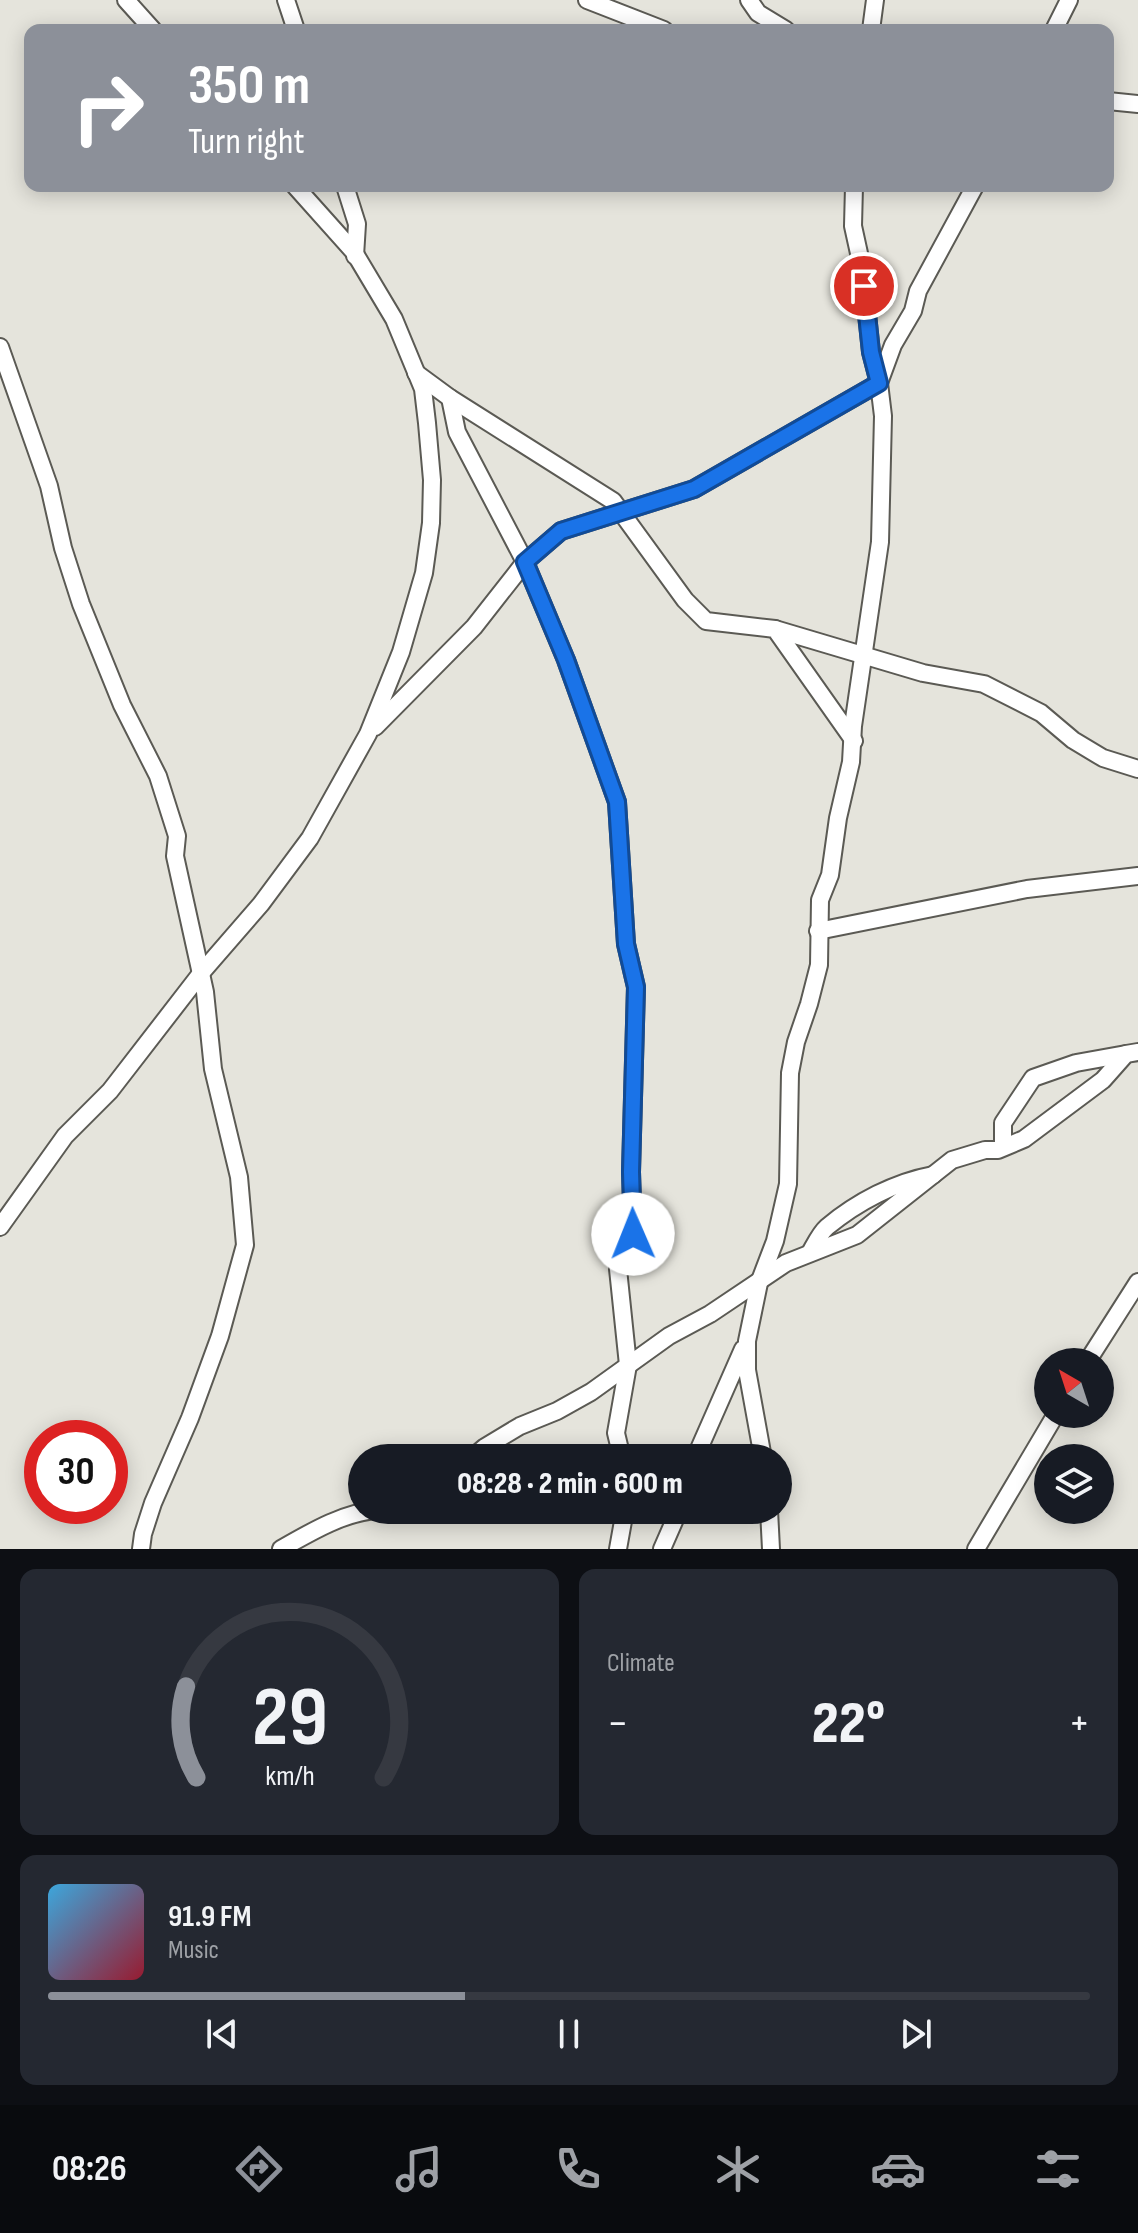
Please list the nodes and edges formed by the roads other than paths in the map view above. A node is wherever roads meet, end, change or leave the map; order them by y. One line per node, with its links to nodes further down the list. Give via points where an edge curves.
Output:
1 (126, 0): 7 (street)
2 (286, 0): 8 (street)
3 (587, 0): 9 (street)
4 (749, 0): 10 (street)
5 (875, 0): 11 (street)
6 (1069, 0): 12 (street)
7 (148, 24)
8 (294, 24)
9 (649, 24)
10 (776, 24)
11 (872, 24)
12 (1057, 24)
13 (1114, 102): 14 (street)
14 (1138, 104)
15 (300, 192): 19 (street)
16 (347, 192): 19 (street, via 357,224)
17 (854, 192): 22 (street, via 853,226)
18 (972, 192): 22 (street, via 918,291)
19 (355, 256): 21 (street, via 394,319)
20 (0, 347): 33 (street, via 49,486 81,604 158,776 174,825 175,856)
21 (415, 372): 23 (street); 28 (street, via 427,423 431,523 424,573 401,652)
22 (879, 383): 24 (street, via 694,489); 27 (street, via 880,542)
23 (450, 398): 24 (street, via 583,481); 25 (street, via 457,432)
24 (621, 512): 25 (street, via 561,531); 26 (street, via 706,621)
25 (525, 562): 28 (street, via 474,627); 43 (street, via 617,802 626,944 636,987 633,1234 618,1269)
26 (775, 629): 27 (street); 29 (street)
27 (864, 655): 29 (street); 30 (street, via 984,684 1041,713 1103,758)
28 (368, 734): 33 (street, via 310,838)
29 (854, 741): 32 (street)
30 (1138, 769)
31 (1138, 876): 32 (street, via 1027,889)
32 (818, 931): 40 (street, via 819,965 790,1073 788,1184)
33 (202, 972): 37 (street, via 110,1091 65,1136); 53 (street, via 213,1069 239,1177 245,1245 220,1336 153,1503)
34 (1132, 1053): 35 (street, via 1077,1102 1024,1139); 35 (street, via 1076,1063 1033,1078 1003,1123)
35 (1003, 1147): 36 (street, via 952,1160)
36 (936, 1174): 38 (street, via 857,1235); 38 (street, via 876,1194 825,1228)
37 (0, 1227)
38 (810, 1253): 40 (street)
39 (1138, 1282): 42 (street)
40 (759, 1283): 41 (street); 43 (street)
41 (747, 1341): 47 (street); 48 (street)
42 (1096, 1348)
43 (628, 1365): 45 (street, via 574,1402); 46 (street)
44 (1048, 1428): 58 (street)
45 (490, 1444)
46 (619, 1444)
47 (701, 1444)
48 (760, 1444)
49 (348, 1517): 54 (street)
50 (624, 1524): 55 (street)
51 (673, 1524): 56 (street)
52 (770, 1524): 57 (street)
53 (141, 1549)
54 (281, 1549)
55 (618, 1549)
56 (662, 1549)
57 (771, 1549)
58 (976, 1549)

